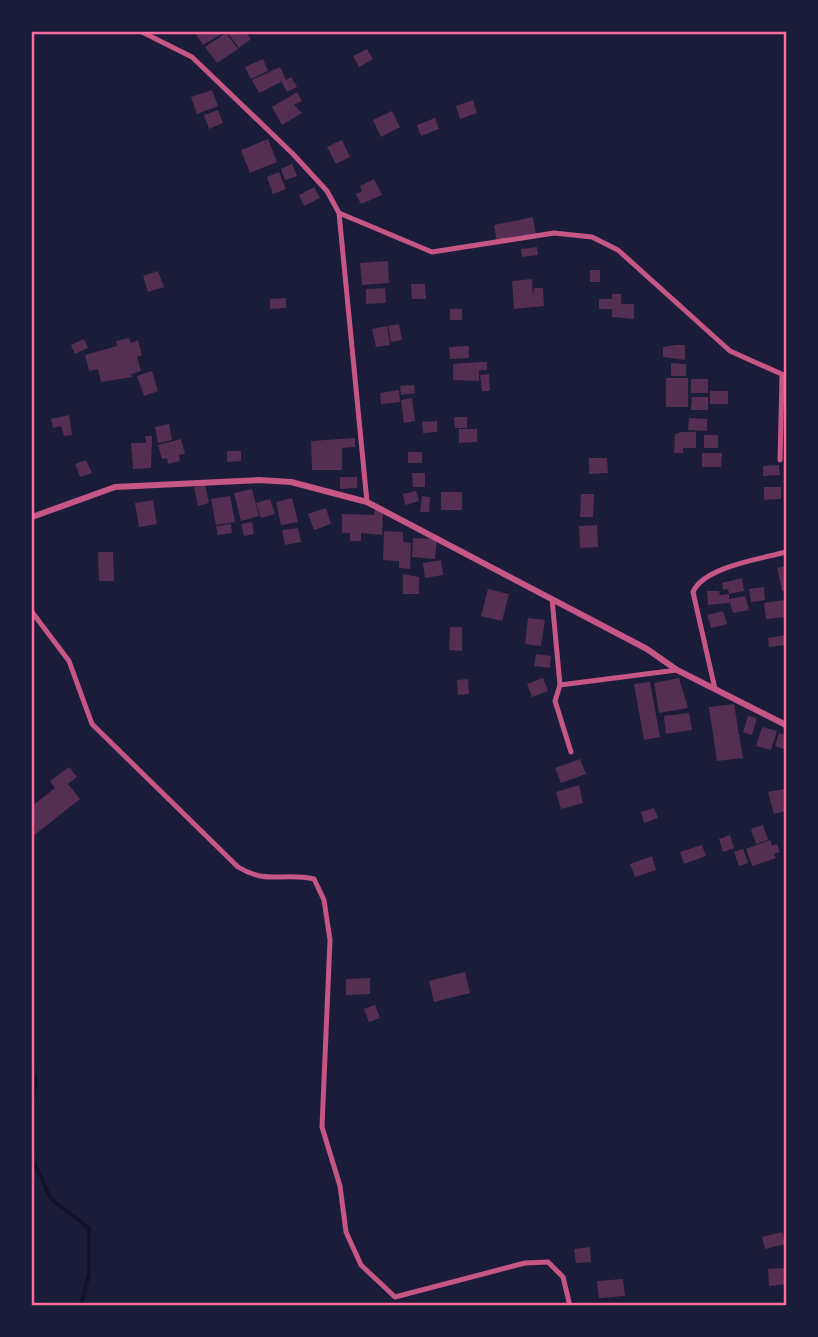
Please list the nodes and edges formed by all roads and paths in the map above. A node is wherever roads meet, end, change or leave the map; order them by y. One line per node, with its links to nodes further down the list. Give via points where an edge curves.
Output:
1 (142, 32): 2 (street, via 192,57 293,154 327,191)
2 (339, 213): 3 (street, via 432,252 554,233 592,237 618,250 730,351); 5 (street)
3 (784, 376): 4 (street)
4 (780, 460)
5 (367, 502): 6 (street, via 291,482 246,481 115,487); 8 (street)
6 (32, 517)
7 (786, 552): 12 (street, via 697,582 692,592)
8 (552, 599): 10 (street); 11 (street)
9 (32, 612): 15 (street, via 69,661 92,724 238,867 254,877 314,879 324,900 330,940 322,1127 340,1186 346,1232 360,1265 395,1297 548,1262 563,1277)
10 (677, 670): 11 (street); 12 (street)
11 (560, 685): 14 (street, via 555,701)
12 (715, 689): 13 (street)
13 (786, 724)
14 (570, 751)
15 (570, 1306)

